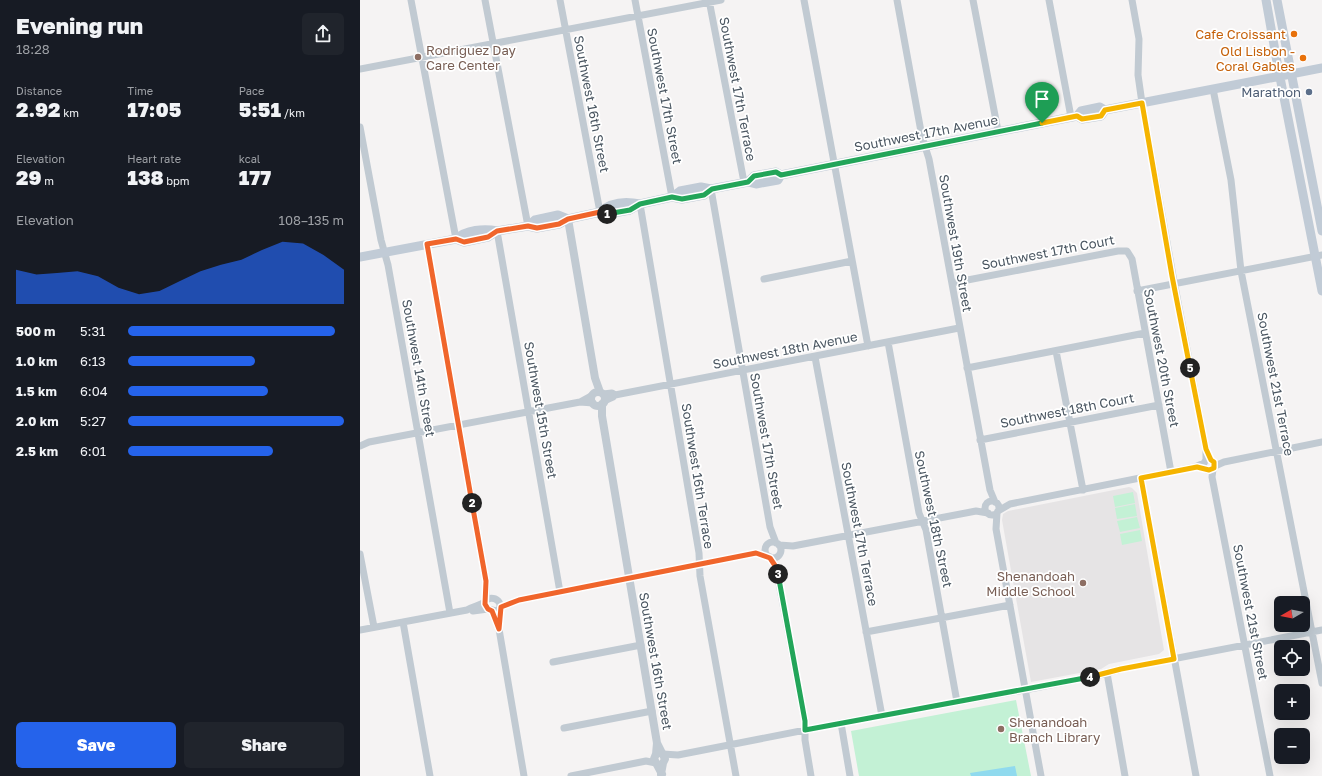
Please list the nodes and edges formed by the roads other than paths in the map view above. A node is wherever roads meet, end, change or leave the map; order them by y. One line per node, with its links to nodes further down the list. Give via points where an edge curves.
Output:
1 (411, 0): 17 (street)
2 (485, 0): 16 (street)
3 (560, 0): 15 (street, Southwest 16th Street)
4 (635, 0): 14 (street, Southwest 17th Street)
5 (721, 0): 13 (street)
6 (804, 0): 28 (street)
7 (897, 0): 27 (street, Southwest 19th Street)
8 (973, 0): 26 (street)
9 (1049, 0): 24 (street)
10 (1132, 0): 23 (street, Southwest 21st Street, via 1139,40 1138,75)
11 (1266, 0): 21 (main road)
12 (1277, 0): 20 (main road)
13 (709, 1): 14 (street); 29 (street, Southwest 17th Terrace)
14 (638, 16): 15 (street); 31 (street, Southwest 17th Street)
15 (566, 30): 16 (street); 33 (street, Southwest 16th Street)
16 (494, 44): 17 (street); 35 (street)
17 (422, 57): 19 (street); 38 (street)
18 (1322, 68): 20 (main road, Southwest 17th Avenue)
19 (360, 69)
20 (1291, 74): 21 (main road, Southwest 17th Avenue); 37 (main road)
21 (1280, 76): 22 (main road, Southwest 17th Avenue); 42 (main road)
22 (1214, 89): 23 (main road, Southwest 17th Avenue); 45 (street, Southwest 21st Terrace, via 1228,159)
23 (1142, 103): 24 (main road, Southwest 17th Avenue, via 1105,110 1101,116 1082,119); 48 (street, Southwest 21st Street)
24 (1074, 116): 26 (main road, Southwest 17th Avenue)
25 (360, 127): 41 (street, Southwest 14th Street)
26 (998, 131): 27 (main road, Southwest 17th Avenue)
27 (925, 146): 28 (main road, Southwest 17th Avenue); 47 (street, Southwest 19th Street)
28 (835, 164): 29 (main road, Southwest 17th Avenue, via 781,175 778,180 770,182); 44 (street)
29 (746, 182): 30 (main road, Southwest 17th Avenue)
30 (712, 189): 31 (main road, Southwest 17th Avenue, via 704,195 682,199); 58 (street, Southwest 17th Street)
31 (672, 197): 32 (main road, Southwest 17th Avenue)
32 (640, 204): 33 (main road, Southwest 17th Avenue, via 630,210 608,214); 59 (street, Southwest 16th Terrace)
33 (600, 212): 34 (main road, Southwest 17th Avenue)
34 (568, 219): 35 (main road, Southwest 17th Avenue, via 559,224 537,228); 60 (street, Southwest 16th Street)
35 (528, 226): 36 (main road, Southwest 17th Avenue)
36 (497, 231): 38 (main road, Southwest 17th Avenue, via 488,237 464,242); 62 (street, Southwest 15th Street)
37 (1322, 231)
38 (456, 239): 39 (main road, Southwest 17th Avenue)
39 (427, 244): 41 (main road, Southwest 17th Avenue); 64 (street)
40 (1125, 250): 47 (street, Southwest 17th Court); 49 (street, Southwest 20th Street, via 1132,259)
41 (384, 253): 43 (main road, Southwest 17th Avenue); 65 (street, Southwest 14th Street)
42 (1318, 255): 45 (street); 50 (main road)
43 (360, 257)
44 (852, 261): 46 (street); 54 (street)
45 (1241, 271): 48 (street); 71 (street, Southwest 21st Terrace)
46 (764, 278)
47 (952, 283): 51 (street, Southwest 19th Street)
48 (1174, 284): 49 (street); 72 (street, Southwest 21st Street)
49 (1137, 291): 52 (street, Southwest 20th Street)
50 (1322, 291)
51 (960, 328): 53 (street, Southwest 18th Avenue); 57 (street, Southwest 19th Street)
52 (1145, 333): 55 (street); 61 (street, Southwest 20th Street)
53 (888, 342): 54 (street, Southwest 18th Avenue); 79 (street, Southwest 18th Street, via 917,505)
54 (868, 346): 56 (street, Southwest 18th Avenue)
55 (1056, 351): 57 (street); 63 (street)
56 (816, 357): 58 (street, Southwest 18th Avenue); 82 (street, Southwest 17th Terrace)
57 (967, 368): 66 (street, Southwest 19th Street)
58 (743, 370): 59 (street, Southwest 18th Avenue); 81 (street, Southwest 17th Street)
59 (671, 384): 60 (street, Southwest 18th Avenue, via 615,395 612,393); 90 (street, Southwest 16th Terrace)
60 (598, 399): 62 (street); 92 (street, Southwest 16th Street)
61 (1159, 404): 63 (street, Southwest 18th Court); 73 (street, Southwest 20th Street)
62 (529, 412): 64 (street); 94 (street, Southwest 15th Street)
63 (1070, 422): 66 (street, Southwest 18th Court); 75 (street)
64 (459, 425): 65 (street); 93 (street)
65 (418, 432): 68 (street); 98 (street, Southwest 14th Street)
66 (980, 440): 77 (street, Southwest 19th Street, via 990,490)
67 (360, 441): 68 (street)
68 (369, 442): 70 (street)
69 (1322, 442): 71 (street)
70 (360, 446)
71 (1277, 451): 72 (street); 106 (street, Southwest 21st Terrace)
72 (1209, 465): 73 (street); 107 (street, Southwest 21st Street)
73 (1171, 472): 74 (street)
74 (1141, 478): 75 (street); 109 (street)
75 (1083, 490): 76 (street)
76 (1010, 504): 77 (street); 78 (street)
77 (990, 507): 78 (street, via 993,515); 79 (street); 80 (street)
78 (998, 512): 80 (street)
79 (923, 522): 82 (street); 99 (street, Southwest 18th Street)
80 (996, 529): 96 (street)
81 (770, 531): 83 (street, Southwest 17th Street); 84 (street, Southwest 17th Street)
82 (849, 536): 85 (street); 105 (street, Southwest 17th Terrace)
83 (777, 544): 84 (street, via 773,542); 85 (street); 88 (street, via 781,549)
84 (767, 545): 86 (street); 89 (street, via 766,552)
85 (793, 546): 88 (street)
86 (756, 553): 89 (street); 90 (street)
87 (360, 554): 101 (street)
88 (779, 555): 89 (street); 91 (street)
89 (769, 557): 91 (street)
90 (700, 565): 92 (street); 120 (street, Southwest 16th Terrace)
91 (776, 567): 119 (street)
92 (630, 578): 94 (street); 108 (street, Southwest 16th Street)
93 (486, 581): 95 (street); 97 (street)
94 (560, 592): 95 (street)
95 (498, 604): 97 (street, via 496,611); 97 (street, via 489,598); 102 (street)
96 (1010, 605): 99 (street); 113 (street)
97 (488, 606): 98 (street, via 471,607); 102 (street)
98 (450, 613): 100 (street)
99 (942, 617): 105 (street); 114 (street, Southwest 18th Street)
100 (403, 622): 101 (street); 124 (street)
101 (374, 627): 103 (street)
102 (499, 629): 125 (street)
103 (360, 630)
104 (1322, 630): 106 (street)
105 (866, 632): 116 (street, Southwest 17th Terrace)
106 (1312, 632): 107 (street); 112 (street, Southwest 21st Terrace)
107 (1245, 645): 109 (street); 133 (street, Southwest 21st Street)
108 (641, 646): 110 (street); 115 (street, Southwest 16th Street)
109 (1174, 659): 111 (street); 132 (street)
110 (553, 662)
111 (1107, 673): 113 (street); 131 (street)
112 (1322, 683)
113 (1025, 689): 114 (street); 130 (street)
114 (957, 702): 116 (street)
115 (652, 711): 118 (street); 121 (street, Southwest 16th Street)
116 (882, 716): 117 (street)
117 (841, 723): 119 (street); 129 (street)
118 (564, 728)
119 (805, 730): 120 (street); 128 (street)
120 (731, 745): 121 (street); 127 (street, Southwest 16th Terrace)
121 (659, 759): 122 (street); 123 (street, Southwest 16th Street)
122 (600, 773): 126 (street)
123 (662, 775)
124 (430, 776)
125 (524, 776)
126 (571, 776)
127 (736, 776)
128 (811, 776)
129 (850, 776)
130 (1041, 776)
131 (1126, 776)
132 (1196, 776)
133 (1270, 776)

